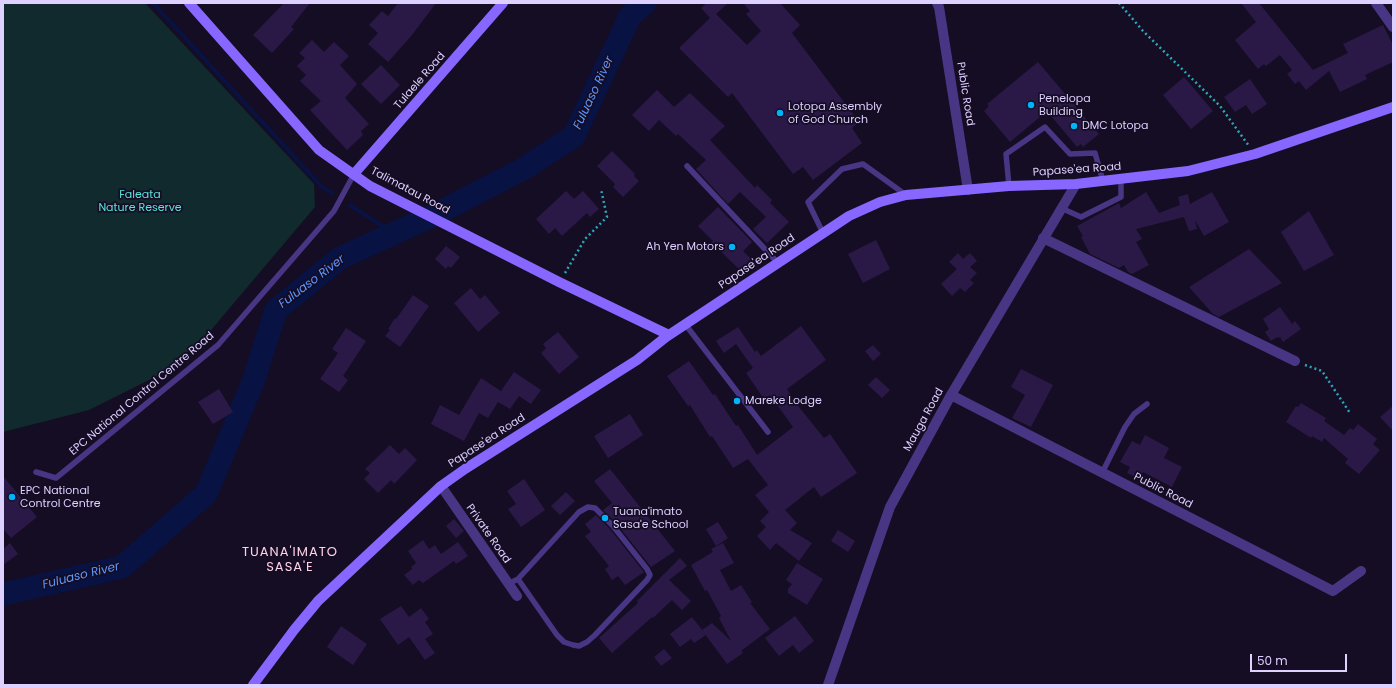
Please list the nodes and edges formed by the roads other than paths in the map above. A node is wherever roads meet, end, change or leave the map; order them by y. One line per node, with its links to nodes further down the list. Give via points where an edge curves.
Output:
1 (189, 3): 8 (main road, Talimatau Road, via 319,150)
2 (503, 3): 8 (main road, Tulaele Road)
3 (937, 3): 13 (street, Public Road)
4 (1376, 3): 5 (street)
5 (1393, 27)
6 (1393, 107): 9 (main road, Papase'ea Road, via 1255,154 1188,171)
7 (687, 166): 18 (lane)
8 (354, 174): 20 (main road, Talimatau Road, via 393,198); 25 (lane, EPC National Control Centre Road, via 334,211 218,345 56,478)
9 (1121, 179): 10 (main road, Papase'ea Road); 15 (lane, via 1121,197 1088,214 1081,217)
10 (1103, 181): 11 (main road, Papase'ea Road); 12 (lane, via 1095,153 1070,154 1046,127 1006,154)
11 (1076, 184): 12 (main road, Papase'ea Road); 15 (street, Mauga Road)
12 (1008, 186): 13 (main road, Papase'ea Road)
13 (968, 190): 14 (main road, Papase'ea Road)
14 (906, 195): 16 (main road, Papase'ea Road, via 880,202 849,216); 16 (lane, via 863,164 842,169 808,202)
15 (1061, 208): 17 (street, Mauga Road)
16 (823, 233): 18 (main road, Papase'ea Road)
17 (1043, 238): 21 (street); 22 (street, Mauga Road)
18 (778, 263): 19 (main road, Papase'ea Road)
19 (685, 324): 20 (main road, Papase'ea Road); 24 (lane)
20 (669, 335): 27 (main road, Papase'ea Road, via 637,360)
21 (1295, 361)
22 (951, 395): 26 (street, Public Road); 33 (street, Mauga Road, via 890,507)
23 (1147, 404): 26 (lane, via 1134,414 1125,427)
24 (768, 432)
25 (36, 472)
26 (1102, 473): 28 (street, Public Road, via 1333,591)
27 (441, 486): 30 (street, Private Road); 32 (main road, Papase'ea Road, via 318,601)
28 (1361, 571)
29 (518, 579): 29 (lane, via 579,512 588,506 594,508 613,526 650,575 595,635 579,646 572,646 557,635); 30 (lane)
30 (508, 584): 31 (street, Private Road)
31 (516, 596)
32 (253, 685)
33 (828, 685)

